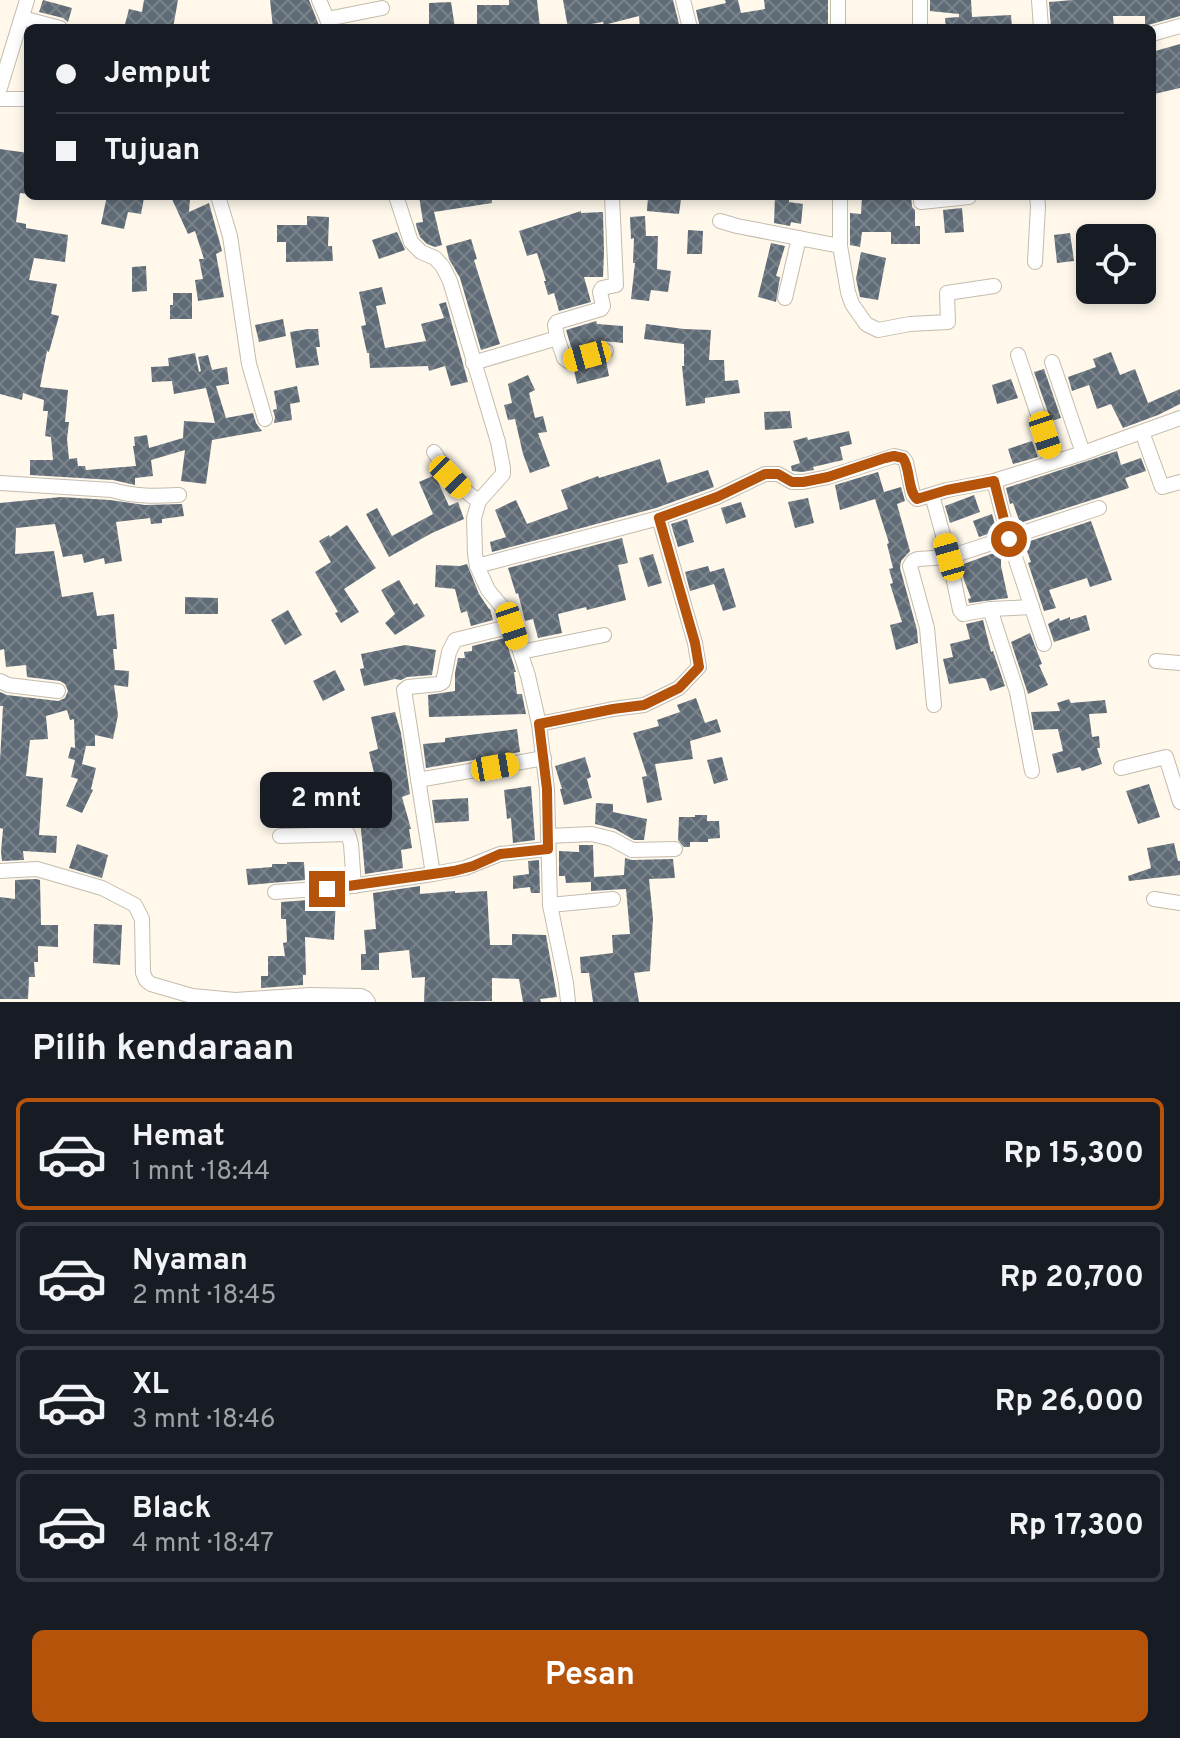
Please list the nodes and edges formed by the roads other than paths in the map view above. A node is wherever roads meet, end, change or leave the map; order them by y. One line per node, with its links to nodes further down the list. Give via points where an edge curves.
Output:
1 (27, 0): 8 (street)
2 (319, 0): 10 (street)
3 (683, 0): 11 (street)
4 (838, 0): 12 (street)
5 (920, 0): 13 (street)
6 (1039, 0): 14 (street)
7 (382, 8): 10 (street)
8 (22, 18): 9 (street); 17 (street)
9 (45, 24)
10 (329, 24)
11 (689, 24)
12 (838, 24)
13 (920, 24)
14 (1041, 24)
15 (1180, 26): 16 (street)
16 (1156, 33)
17 (0, 88)
18 (0, 99): 19 (street)
19 (24, 99)
20 (219, 200): 39 (street, via 230,236 249,364)
21 (397, 200): 37 (street, via 411,242 435,258 450,281)
22 (612, 200): 33 (street, via 616,285 602,288 601,309 557,322)
23 (840, 200): 29 (street)
24 (945, 200): 26 (street)
25 (1037, 200): 30 (street)
26 (921, 203)
27 (720, 221): 28 (street)
28 (799, 238): 29 (street); 32 (street)
29 (840, 246): 31 (street, via 852,304 866,324 878,330 948,322 947,293)
30 (1035, 262)
31 (994, 286)
32 (785, 298)
33 (557, 337): 34 (street, via 568,361); 37 (street)
34 (606, 351)
35 (1018, 355): 43 (street)
36 (1052, 362): 42 (street)
37 (473, 363): 49 (street, via 503,468 500,479)
38 (1180, 418): 40 (street)
39 (265, 419)
40 (1142, 432): 42 (street); 45 (street, via 1163,493)
41 (434, 452): 49 (street, via 450,477)
42 (1083, 453): 43 (street)
43 (1054, 462): 44 (street)
44 (994, 481): 48 (street); 52 (street)
45 (1180, 482)
46 (0, 483): 47 (street)
47 (179, 495)
48 (932, 495): 51 (street, via 915,498 906,462 894,456 803,482 765,474); 53 (street)
49 (479, 501): 54 (street, via 473,538)
50 (1099, 508): 52 (street)
51 (659, 518): 54 (street); 66 (street, via 699,667 679,688 644,705)
52 (1009, 539): 53 (street); 55 (street)
53 (949, 557): 56 (street, via 963,614); 65 (street, via 918,559 910,566 927,628)
54 (477, 566): 57 (street)
55 (1032, 607): 56 (street); 59 (street)
56 (990, 609): 70 (street, via 1017,692)
57 (512, 626): 60 (street); 71 (street, via 455,640 443,682 406,688)
58 (604, 635): 60 (street)
59 (1044, 644)
60 (521, 652): 66 (street)
61 (1156, 661): 62 (street)
62 (1180, 663)
63 (0, 681): 64 (street)
64 (58, 691)
65 (934, 705)
66 (539, 724): 68 (street)
67 (1173, 756): 69 (street); 72 (street)
68 (544, 758): 71 (street); 74 (street)
69 (1121, 768)
70 (1032, 771)
71 (418, 780): 77 (street)
72 (1180, 802)
73 (280, 836): 78 (street, via 348,834)
74 (548, 842): 75 (street, via 592,834 632,850); 77 (street); 83 (street)
75 (675, 849)
76 (0, 871): 84 (street, via 37,869 102,888 135,905 142,919 143,973 151,984 167,990 235,1000 310,995 361,996)
77 (433, 874): 78 (street)
78 (354, 886): 79 (street)
79 (275, 892)
80 (613, 899): 83 (street)
81 (1154, 899): 82 (street)
82 (1180, 903)
83 (550, 905): 85 (street)
84 (368, 1002)
85 (568, 1002)

